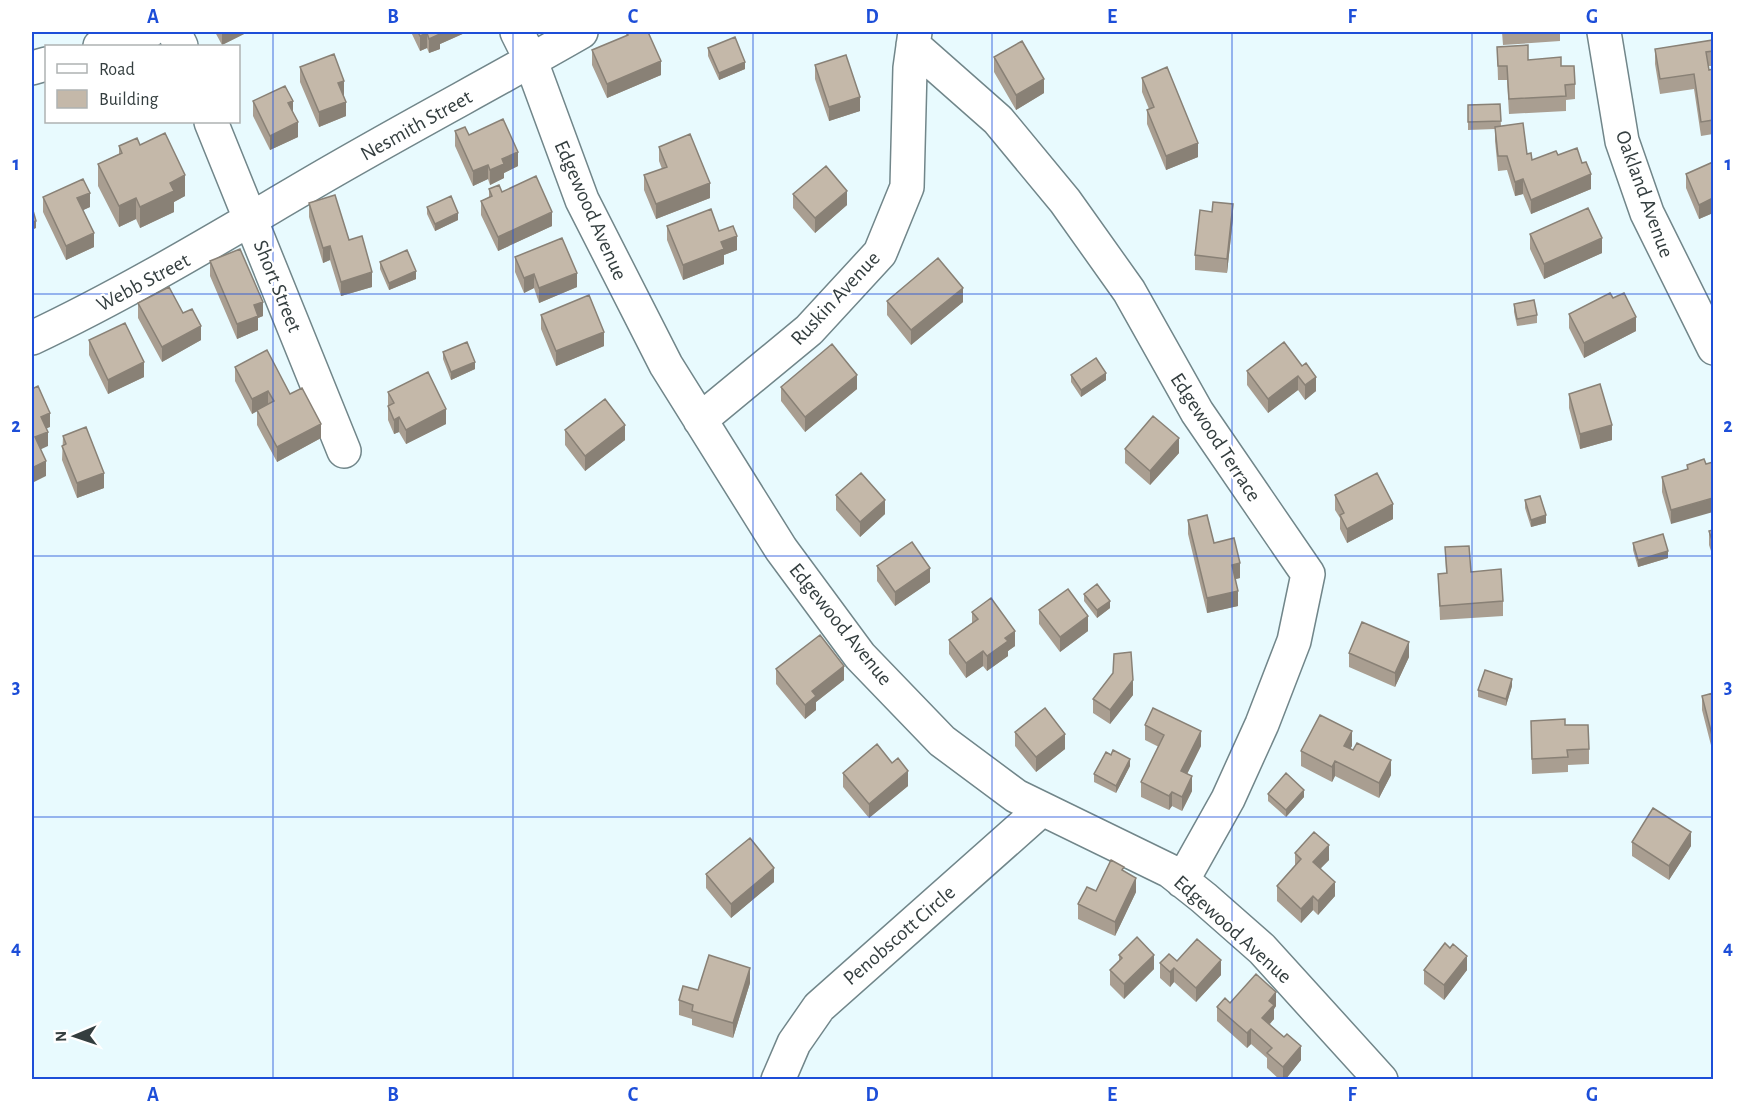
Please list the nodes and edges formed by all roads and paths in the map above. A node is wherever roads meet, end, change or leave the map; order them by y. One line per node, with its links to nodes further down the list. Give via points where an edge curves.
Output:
1 (148, 32): 6 (street)
2 (517, 32): 7 (street, Edgewood Avenue)
3 (581, 32): 7 (street, Nesmith Street)
4 (1604, 32): 11 (street, Oakland Avenue, via 1622,141 1647,213)
5 (914, 38): 12 (street, Ruskin Avenue, via 907,187 880,253 810,330); 15 (street, Edgewood Terrace, via 998,120 1065,201 1129,291 1197,412 1308,574 1294,641 1262,724 1228,799)
6 (103, 45)
7 (531, 61): 9 (street, Nesmith Street); 12 (street, Edgewood Avenue, via 582,200 666,365)
8 (211, 123): 9 (street, Short Street)
9 (251, 220): 10 (street, Webb Street, via 199,252); 13 (street, Short Street)
10 (32, 338)
11 (1713, 348)
12 (700, 420): 14 (street, Edgewood Avenue, via 781,549 860,656 942,741 1016,796)
13 (344, 451)
14 (1042, 809): 15 (street, Edgewood Avenue); 16 (street, Penobscott Circle, via 826,1001 794,1043)
15 (1182, 881): 17 (street, Edgewood Avenue, via 1262,949)
16 (778, 1080)
17 (1381, 1080)

